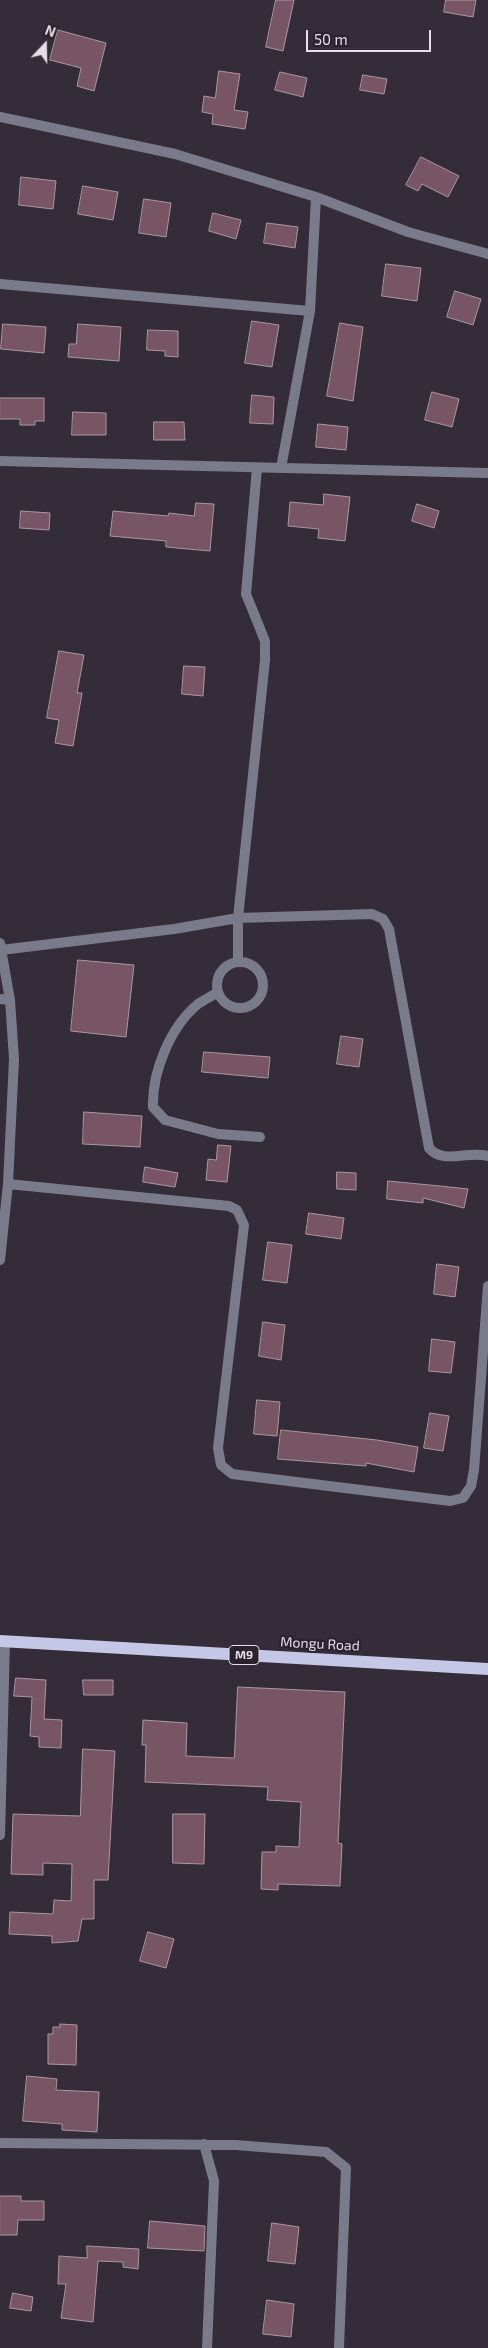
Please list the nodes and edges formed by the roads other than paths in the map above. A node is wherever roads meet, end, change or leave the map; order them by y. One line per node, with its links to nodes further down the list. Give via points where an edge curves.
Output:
1 (0, 117): 2 (street, via 175,154)
2 (316, 197): 3 (street, via 408,232); 5 (street)
3 (488, 254)
4 (0, 284): 5 (street)
5 (310, 311): 8 (street)
6 (0, 461): 7 (street)
7 (257, 468): 8 (street); 10 (street, via 246,594 266,640)
8 (281, 468): 9 (street)
9 (488, 473)
10 (238, 918): 11 (street, via 174,929); 12 (street); 18 (street, via 372,914 383,919 389,929 429,1148 443,1156)
11 (1, 947): 14 (street)
12 (238, 962): 13 (street, via 221,972); 13 (street, via 248,963 262,975 264,984 257,1002 249,1007 231,1006)
13 (218, 992): 17 (street, via 198,1004 180,1023 157,1071 152,1091 153,1107 165,1120 218,1134)
14 (5, 1000): 16 (street, via 14,1059)
15 (0, 1092): 16 (street)
16 (12, 1094): 19 (street)
17 (260, 1137)
18 (488, 1156)
19 (8, 1184): 20 (street); 21 (street, via 229,1206 237,1210 244,1225 218,1448 221,1465 232,1474 450,1500 463,1498 471,1486 474,1470)
20 (0, 1260)
21 (488, 1286)
22 (3, 1641): 23 (main road, Mongu Road / M9); 24 (street)
23 (488, 1669)
24 (0, 1835)
25 (0, 2143): 26 (street)
26 (204, 2144): 27 (street, via 214,2181); 28 (street, via 326,2152 346,2168)
27 (207, 2348)
28 (339, 2348)

